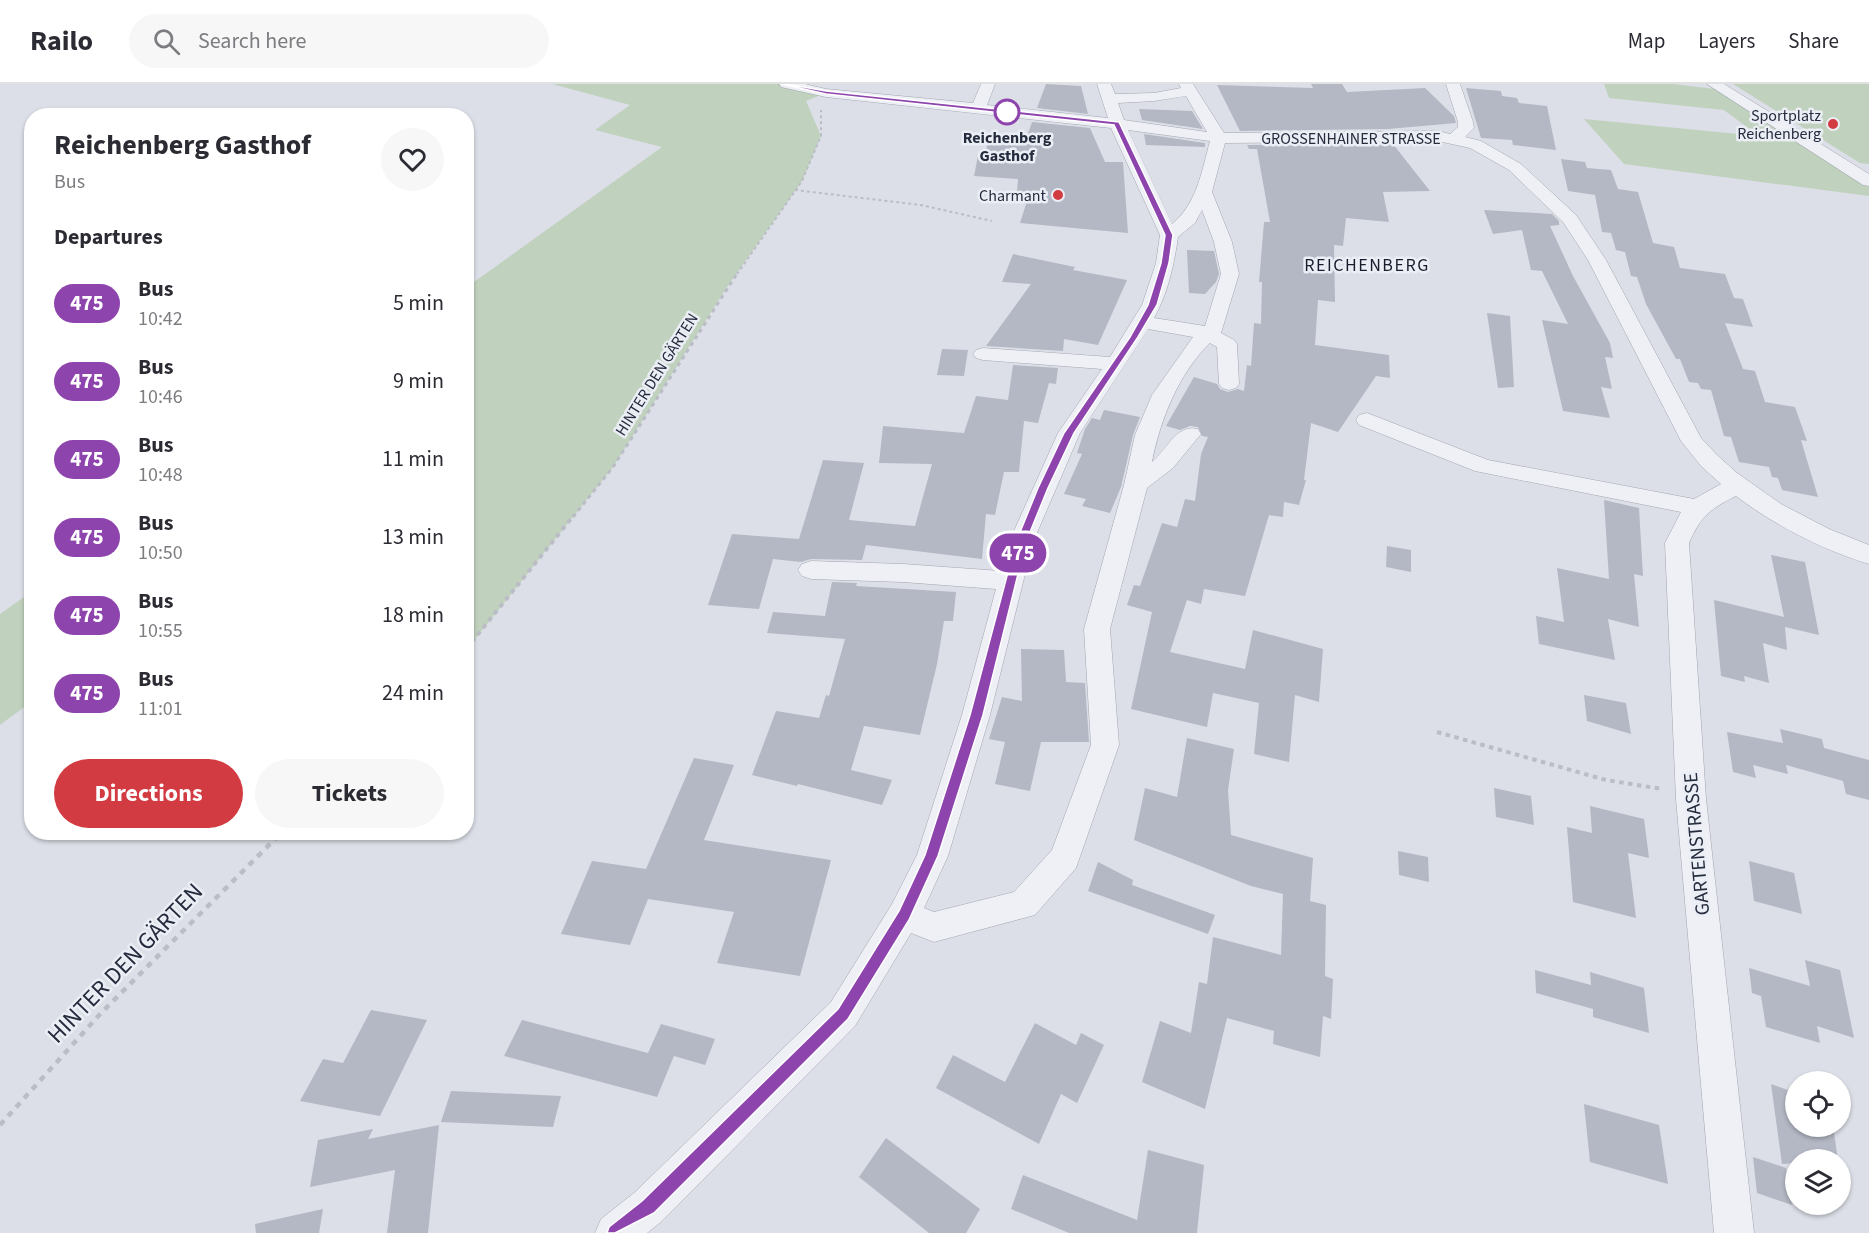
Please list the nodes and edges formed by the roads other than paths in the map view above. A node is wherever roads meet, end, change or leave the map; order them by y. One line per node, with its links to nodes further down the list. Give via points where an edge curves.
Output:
1 (786, 84): 7 (street, GROSSENHAINER STRASSE, via 826,93)
2 (988, 84): 7 (street)
3 (1453, 84): 10 (street, via 1467,119 1466,128)
4 (1714, 84): 11 (street)
5 (1189, 88): 6 (street, via 1154,97); 9 (street)
6 (1106, 92): 8 (street)
7 (978, 109): 8 (street, GROSSENHAINER STRASSE)
8 (1116, 123): 9 (street, GROSSENHAINER STRASSE); 13 (street)
9 (1219, 138): 10 (street, GROSSENHAINER STRASSE); 12 (street)
10 (1455, 138): 22 (street, GROSSENHAINER STRASSE, via 1475,144 1515,167 1570,219 1597,260 1692,441 1707,460)
11 (1869, 181)
12 (1204, 192): 13 (street, via 1189,219); 15 (street, via 1230,274 1215,328)
13 (1169, 235): 14 (street, via 1165,263)
14 (1143, 322): 15 (street); 17 (street)
15 (1208, 334): 18 (street, via 1227,344); 21 (street, via 1194,347 1163,395 1146,435)
16 (983, 354): 17 (street)
17 (1115, 364): 26 (street, via 1069,433 1021,542)
18 (1229, 384)
19 (1367, 420): 23 (street, via 1483,466)
20 (1190, 434): 21 (street, via 1165,463)
21 (1136, 485): 27 (street, via 1097,629 1105,745 1065,858 1024,904 934,927)
22 (1739, 485): 23 (street); 24 (street, GROSSENHAINER STRASSE, via 1780,514)
23 (1696, 507): 29 (street, GARTENSTRASSE, via 1686,519 1677,543 1691,799)
24 (1869, 555)
25 (811, 570): 26 (street)
26 (1011, 581): 27 (street, via 976,715 935,845)
27 (904, 915): 28 (street, via 843,1014 648,1207)
28 (615, 1233)
29 (1734, 1233)

